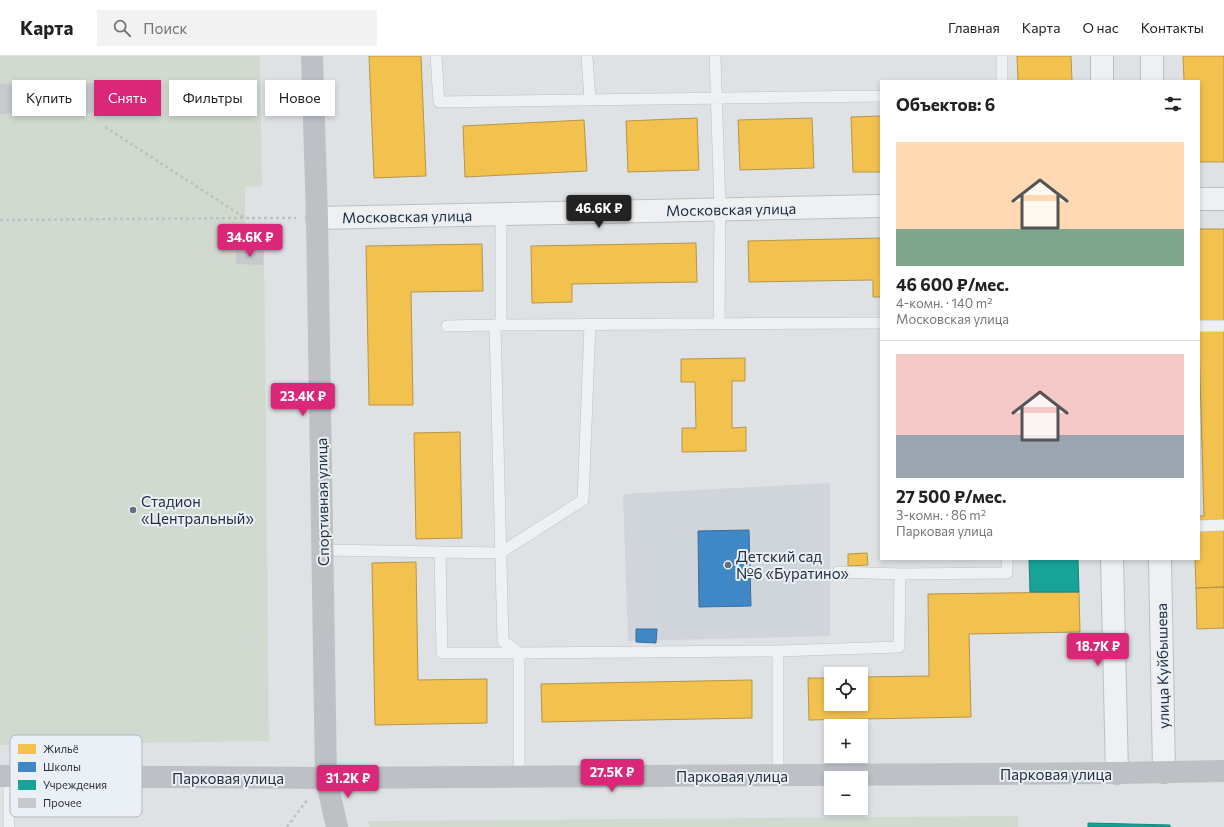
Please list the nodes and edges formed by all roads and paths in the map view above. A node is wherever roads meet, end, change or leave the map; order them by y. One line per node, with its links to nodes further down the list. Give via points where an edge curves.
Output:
1 (312, 56): 21 (street, Спортивная улица)
2 (436, 56): 13 (lane, via 439,102)
3 (587, 56): 13 (lane)
4 (715, 56): 12 (lane)
5 (1002, 56): 8 (lane)
6 (1102, 56): 9 (street)
7 (1152, 56): 10 (street)
8 (1002, 80)
9 (1102, 80)
10 (1152, 80)
11 (880, 96): 12 (lane)
12 (716, 99): 13 (lane); 18 (lane)
13 (590, 100)
14 (105, 127): 20 (path)
15 (1200, 199): 16 (street)
16 (1224, 199)
17 (880, 206): 18 (street, Московская улица)
18 (720, 210): 19 (street, Московская улица); 25 (lane)
19 (501, 214): 21 (street, Московская улица); 26 (lane)
20 (245, 218): 21 (path); 22 (path)
21 (317, 218): 32 (street, Спортивная улица)
22 (0, 220)
23 (880, 323): 25 (lane)
24 (590, 324): 25 (lane); 26 (lane); 34 (lane, via 583,500)
25 (719, 324)
26 (498, 325): 27 (lane); 34 (lane)
27 (447, 326)
28 (1200, 326): 29 (lane)
29 (1224, 326)
30 (1224, 525): 31 (lane)
31 (1200, 526)
32 (323, 550): 33 (lane); 49 (street, Спортивная улица)
33 (440, 552): 34 (lane); 41 (lane, via 442,654)
34 (500, 553): 41 (lane, via 503,641)
35 (1007, 560): 39 (lane, via 1007,573)
36 (1112, 560): 44 (street)
37 (1160, 560): 43 (street, улица Куйбышева)
38 (838, 572): 39 (lane)
39 (900, 574): 40 (lane, via 900,647)
40 (778, 651): 41 (lane); 45 (lane)
41 (519, 653): 48 (lane)
42 (1224, 771): 43 (street, Парковая улица)
43 (1164, 772): 44 (street, Парковая улица)
44 (1117, 773): 45 (street, Парковая улица)
45 (778, 775): 48 (street, Парковая улица)
46 (4, 776): 50 (lane)
47 (142, 777): 49 (street, Парковая улица)
48 (519, 777): 49 (street, Парковая улица)
49 (326, 778): 51 (path); 52 (street, Спортивная улица)
50 (9, 827)
51 (287, 827)
52 (338, 827)

